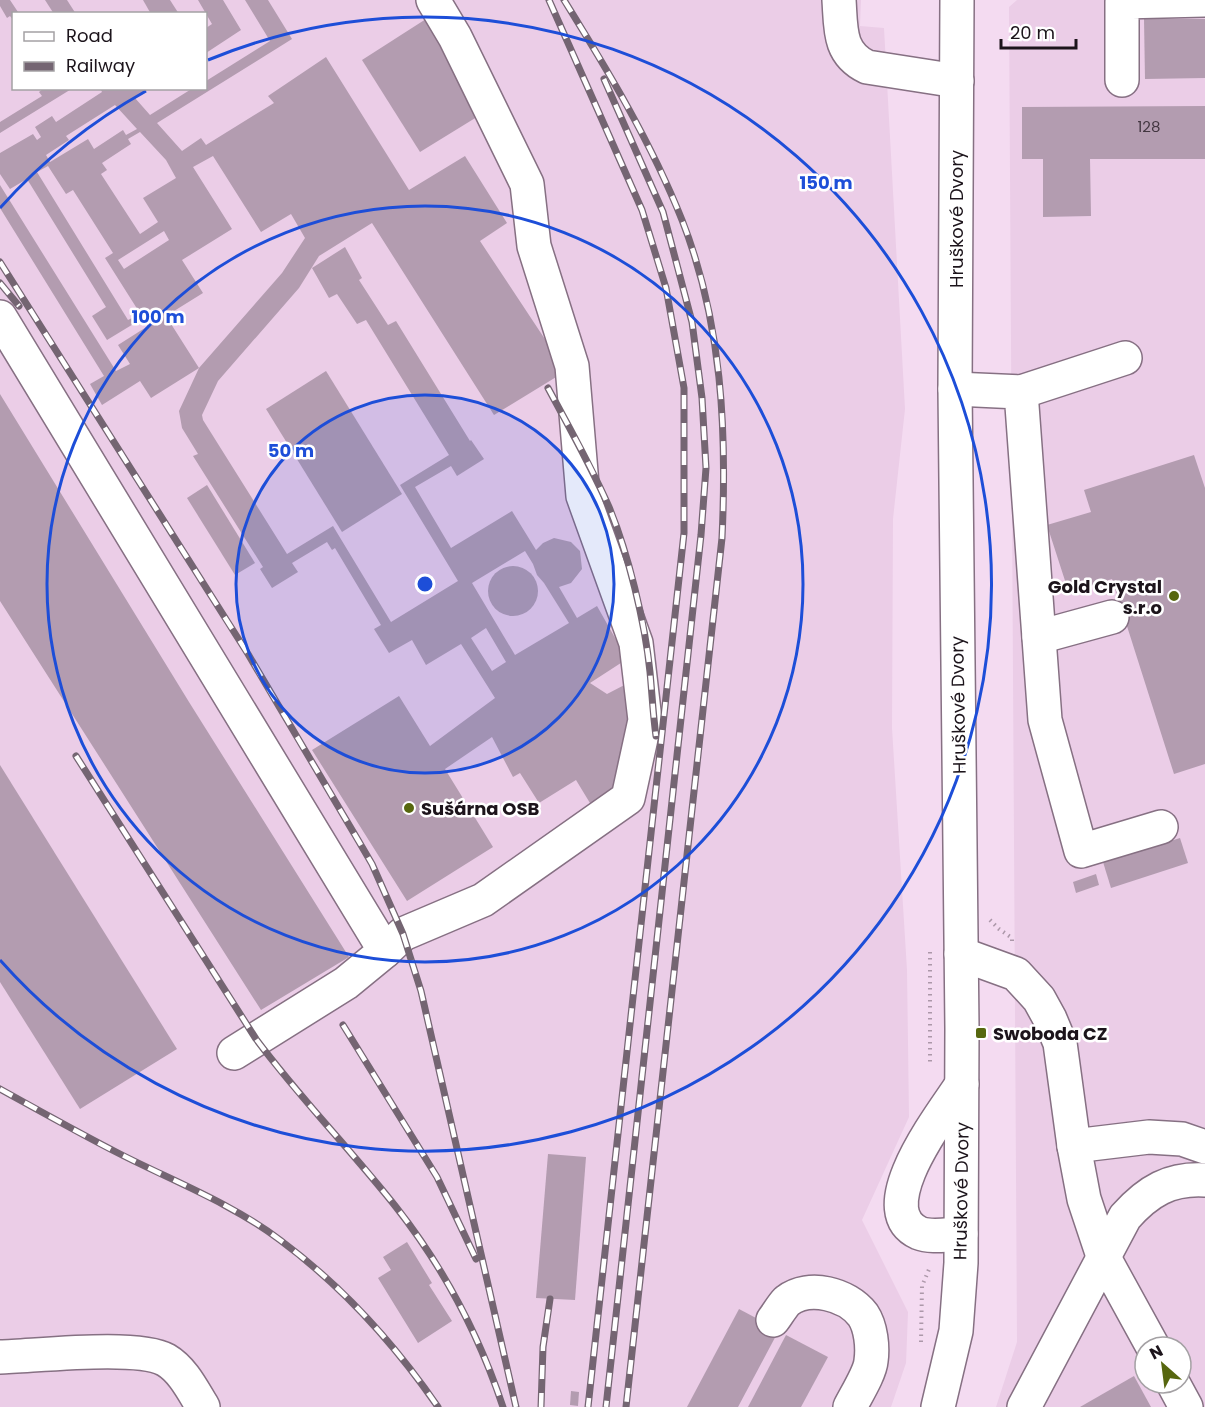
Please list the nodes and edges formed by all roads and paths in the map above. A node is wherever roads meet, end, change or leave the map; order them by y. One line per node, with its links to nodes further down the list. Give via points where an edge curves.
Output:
1 (433, 0): 15 (street, via 527,184 534,246 572,366 584,496 636,643 645,720 628,798 483,900 403,934)
2 (838, 0): 7 (street, via 842,38 856,62)
3 (957, 0): 7 (street, Hruškové Dvory)
4 (1200, 0): 5 (street); 6 (street, via 1122,2)
5 (1205, 0)
6 (1122, 80)
7 (957, 81): 10 (street, Hruškové Dvory)
8 (0, 317): 15 (street)
9 (1125, 358): 11 (street)
10 (955, 389): 11 (street); 16 (street, Hruškové Dvory)
11 (1021, 392): 13 (street)
12 (1112, 617): 13 (street)
13 (1039, 637): 14 (street, via 1045,720 1081,851)
14 (1161, 827)
15 (385, 951): 17 (street, via 346,983)
16 (961, 954): 18 (street, Hruškové Dvory); 19 (street, via 1016,974 1039,999 1060,1043)
17 (234, 1053)
18 (962, 1084): 22 (street, Hruškové Dvory); 22 (street, via 915,1157 904,1181 901,1201 904,1218 912,1229 922,1234)
19 (1074, 1146): 20 (street, via 1149,1137 1182,1139); 23 (street, via 1084,1199)
20 (1205, 1147)
21 (1205, 1180): 23 (street, via 1187,1179 1151,1193 1125,1217)
22 (961, 1234): 29 (street, Hruškové Dvory, via 956,1330)
23 (1103, 1256): 25 (street); 30 (street)
24 (773, 1320): 28 (street, via 787,1301 820,1293 842,1298 863,1316 870,1333 871,1362)
25 (1146, 1335)
26 (0, 1357): 27 (street, via 151,1354 167,1361 183,1376)
27 (203, 1407)
28 (850, 1407)
29 (938, 1407)
30 (1023, 1407)

